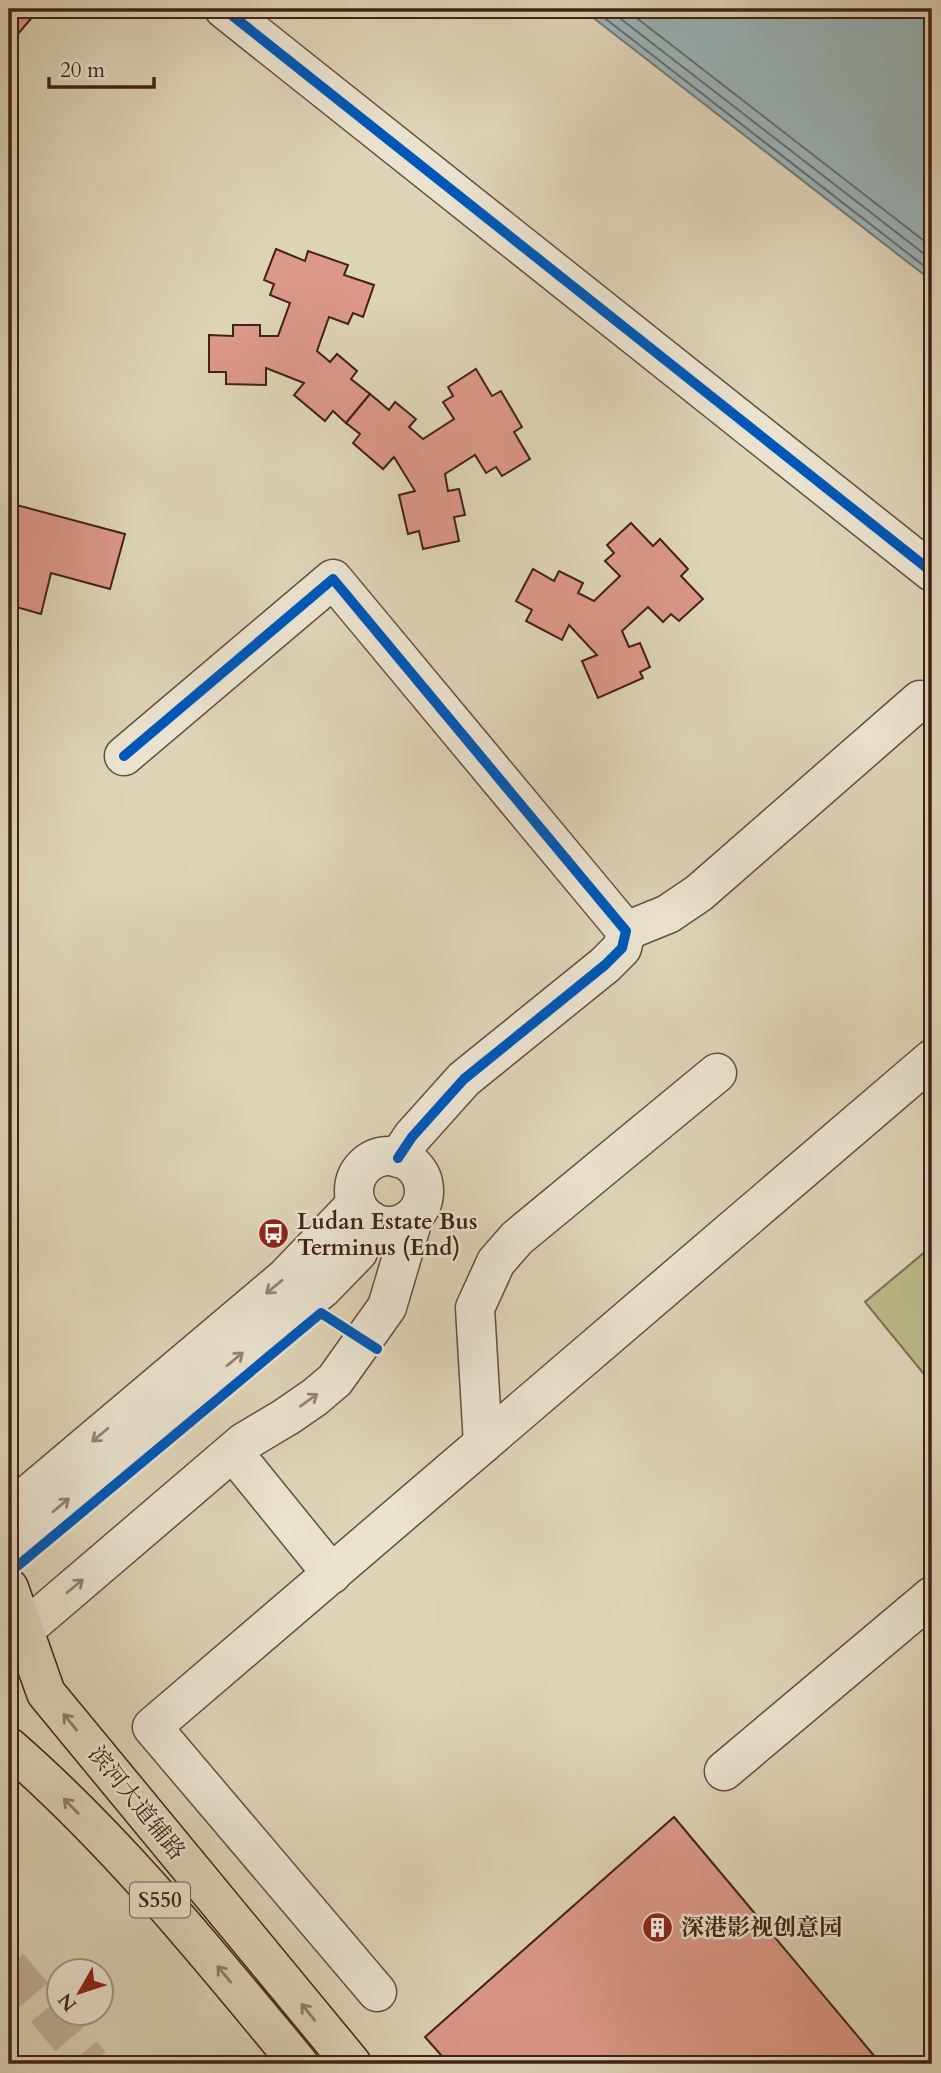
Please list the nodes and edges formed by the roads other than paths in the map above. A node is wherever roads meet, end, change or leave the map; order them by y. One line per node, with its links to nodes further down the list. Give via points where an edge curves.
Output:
1 (224, 9): 2 (street)
2 (932, 572)
3 (920, 700): 5 (street, via 699,893 668,914)
4 (124, 756): 5 (street, via 332,579)
5 (626, 931): 8 (street, via 622,948 605,965 464,1080)
6 (932, 1059): 11 (street)
7 (717, 1073): 11 (street, via 517,1238 496,1262 475,1308)
8 (398, 1158): 9 (street, via 376,1158 360,1172 354,1193); 10 (street, via 409,1163 423,1182 421,1206)
9 (363, 1212): 10 (street, via 381,1225 393,1226); 13 (street, one-way to 13); 14 (street, one-way to 9, via 322,1289 358,1252)
10 (414, 1216): 12 (street, one-way to 10, via 335,1380 387,1307)
11 (483, 1444): 15 (street)
12 (233, 1452): 15 (street); 18 (street, one-way to 12)
13 (9, 1511)
14 (9, 1549)
15 (332, 1574): 21 (street, via 152,1727)
16 (9, 1588): 18 (main road)
17 (932, 1596): 20 (street)
18 (16, 1639): 23 (main road, 滨河大道辅路, one-way to 18, via 46,1693)
19 (9, 1747): 22 (main road, S550, one-way to 19, via 189,1932 101,1836)
20 (724, 1772)
21 (377, 1992)
22 (299, 2064)
23 (352, 2064)

